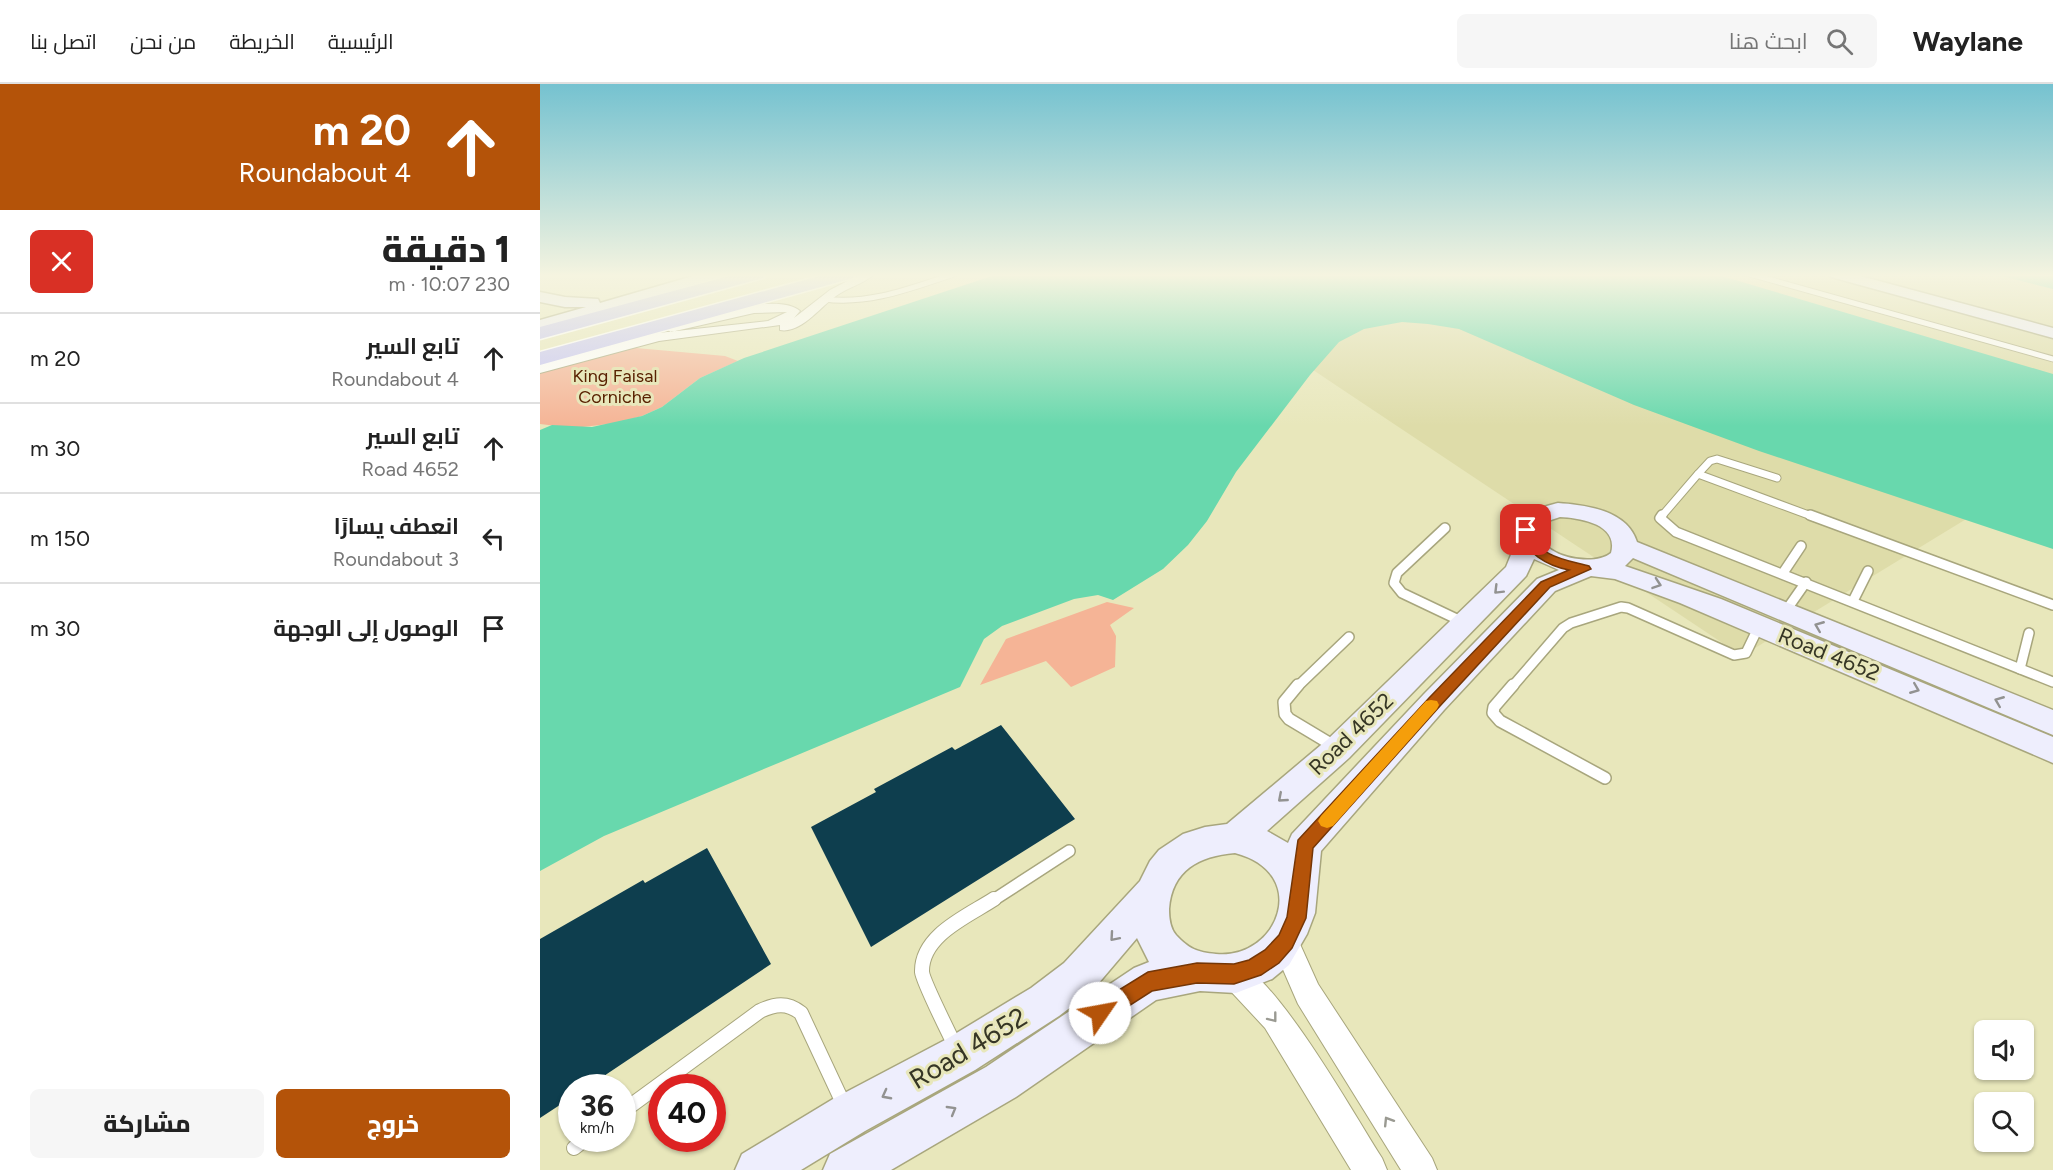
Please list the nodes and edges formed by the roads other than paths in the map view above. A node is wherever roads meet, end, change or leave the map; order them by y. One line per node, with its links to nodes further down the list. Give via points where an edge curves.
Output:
1 (571, 325): 9 (highway)
2 (619, 325): 11 (highway)
3 (664, 325): 12 (highway)
4 (688, 325): 12 (street)
5 (765, 325): 13 (street, via 658,338)
6 (790, 325): 13 (street, via 676,339)
7 (1931, 325): 14 (lane)
8 (2022, 325): 10 (street)
9 (540, 333)
10 (2053, 333)
11 (540, 347)
12 (540, 359)
13 (578, 359): 15 (street)
14 (2053, 359)
15 (540, 369)
16 (1698, 474): 17 (lane, via 1717,459); 24 (lane, via 1660,518 1663,522 1676,532); 27 (lane)
17 (1778, 478)
18 (1445, 528): 29 (lane, via 1396,573 1394,584 1402,593)
19 (1528, 541): 20 (street, Road 4652, via 1526,530 1531,520 1558,510 1601,518 1622,534); 22 (street, via 1551,561); 29 (street, Road 4652, one-way to 29, via 1517,570)
20 (1626, 546): 22 (street, via 1623,556 1614,564); 28 (street, Road 4652)
21 (1801, 546): 24 (lane)
22 (1593, 568): 30 (street, Road 4652, one-way to 30, via 1626,573); 42 (street, Road 4652, via 1546,585 1304,845)
23 (1868, 571): 26 (lane)
24 (1783, 573): 25 (lane)
25 (1806, 582): 26 (lane); 28 (lane)
26 (1853, 601): 33 (lane)
27 (2053, 604)
28 (1785, 612): 35 (street, Road 4652, one-way to 28)
29 (1465, 623): 36 (street, Road 4652)
30 (1759, 625): 37 (street, Road 4652, one-way to 37); 38 (lane, via 1742,656 1621,607 1563,628 1494,707 1493,713 1500,721)
31 (2029, 633): 33 (lane)
32 (1349, 637): 36 (lane, via 1284,702 1289,719)
33 (2020, 669): 34 (lane)
34 (2053, 682)
35 (2053, 723)
36 (1338, 749): 39 (street, Road 4652, one-way to 39)
37 (2053, 751)
38 (1605, 778)
39 (1235, 838): 41 (street, via 1194,846 1161,874); 42 (street, via 1258,843 1277,855 1291,873)
40 (1070, 851): 45 (lane, via 942,933 926,952 922,973)
41 (1152, 893): 44 (street, via 1150,917 1157,941 1173,961); 45 (street, Road 4652, one-way to 45, via 1078,977)
42 (1298, 894): 43 (street, via 1297,918)
43 (1285, 942): 44 (street, via 1272,957 1254,968); 51 (street, one-way to 43, via 1308,994)
44 (1215, 974): 49 (street, Road 4652, one-way to 44, via 1001,1082 1148,982); 50 (street, one-way to 50, via 1275,1018)
45 (960, 1055): 47 (street, Road 4652, one-way to 47)
46 (636, 1102): 47 (lane, via 760,1011 785,1003 801,1013)
47 (849, 1116): 48 (street, Road 4652)
48 (758, 1170)
49 (846, 1170)
50 (1370, 1170)
51 (1420, 1170)

